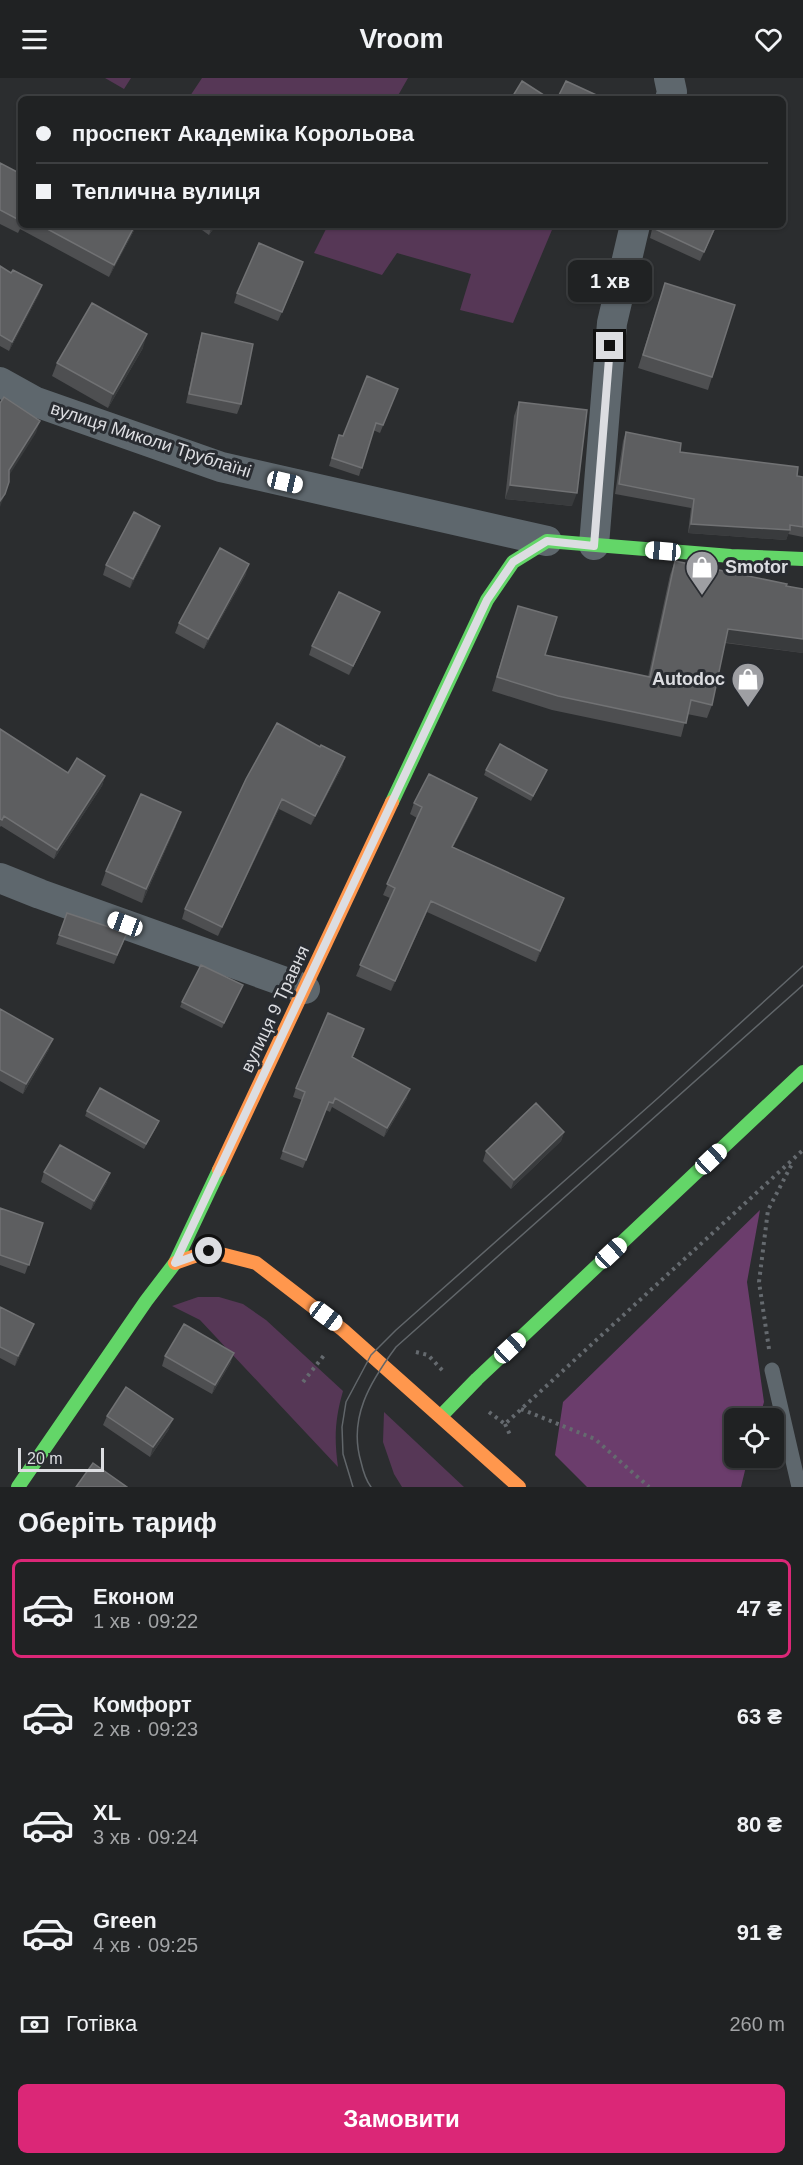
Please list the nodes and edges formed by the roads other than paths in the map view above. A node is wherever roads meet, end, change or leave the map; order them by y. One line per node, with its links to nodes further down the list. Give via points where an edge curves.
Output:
1 (669, 78): 2 (street)
2 (671, 96)
3 (634, 228): 6 (street, via 612,323)
4 (0, 381): 5 (street, вулиця Миколи Трублаїні, via 36,402 221,467)
5 (547, 541): 6 (main road, вулиця Миколи Трублаїні); 9 (main road, вулиця 9 Травня, via 513,562 487,600)
6 (594, 546): 7 (main road, вулиця Миколи Трублаїні)
7 (803, 558)
8 (0, 878): 9 (street)
9 (305, 989): 11 (main road, вулиця 9 Травня)
10 (803, 1072): 13 (main road)
11 (175, 1263): 13 (main road, via 209,1251 256,1263 344,1330); 14 (main road, вулиця 9 Травня)
12 (772, 1370): 16 (lane)
13 (441, 1416): 15 (main road)
14 (18, 1487)
15 (519, 1487)
16 (799, 1487)

